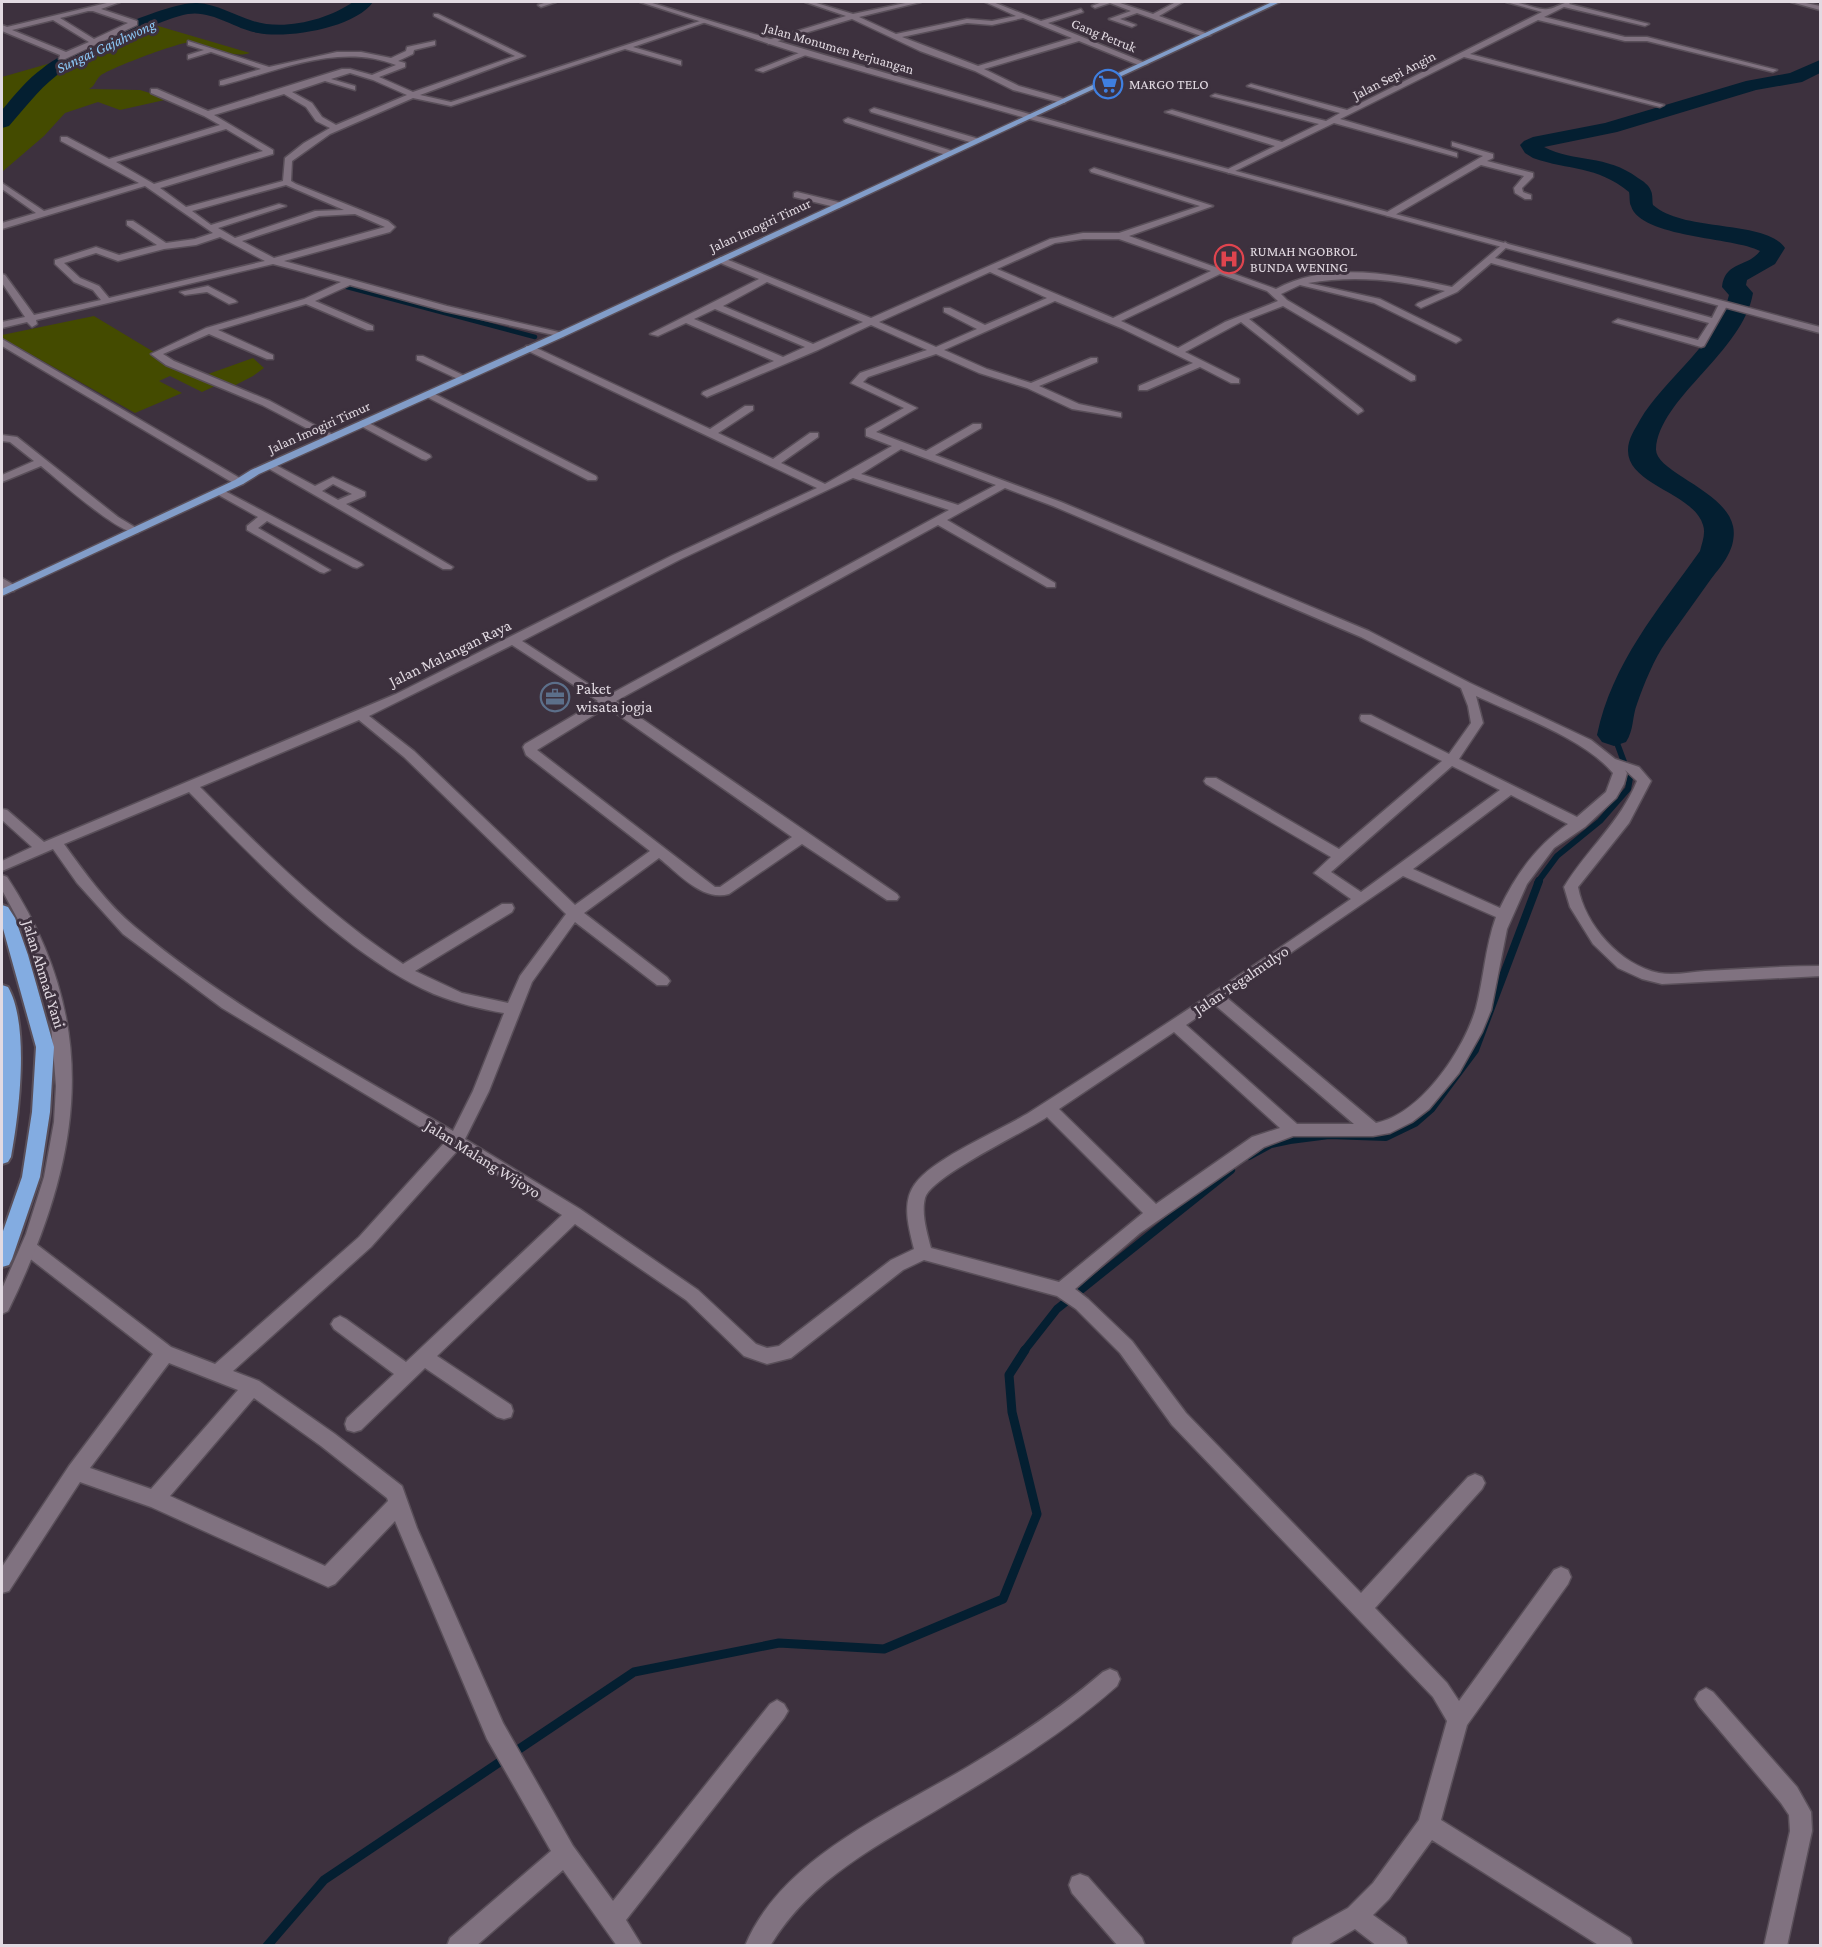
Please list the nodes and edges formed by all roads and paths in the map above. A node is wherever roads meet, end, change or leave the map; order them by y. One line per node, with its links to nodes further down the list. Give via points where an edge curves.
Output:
1 (117, 2): 18 (street)
2 (553, 2): 15 (street)
3 (643, 2): 29 (street, Jalan Monumen Perjuangan)
4 (808, 2): 25 (street)
5 (918, 2): 25 (street)
6 (1004, 2): 13 (street)
7 (1107, 2): 16 (street)
8 (1112, 2): 20 (street)
9 (1180, 2): 24 (street)
10 (1277, 2): 34 (main road, Jalan Imogiri Timur)
11 (1509, 2): 21 (street)
12 (1794, 2): 17 (street)
13 (992, 3): 26 (street, Gang Petruk)
14 (1566, 3): 21 (street, Jalan Sepi Angin); 31 (street)
15 (541, 5)
16 (1095, 6)
17 (1821, 8)
18 (94, 9): 27 (street); 37 (street, via 134,24)
19 (1081, 10): 30 (street)
20 (1140, 10): 24 (street); 32 (street, via 1113,19)
21 (1551, 12): 28 (street, Jalan Sepi Angin)
22 (1033, 14): 26 (street)
23 (436, 15): 61 (street, via 522,56)
24 (1156, 15): 34 (street)
25 (852, 16): 35 (street); 38 (street)
26 (1022, 16): 30 (street, Gang Petruk); 35 (street, via 992,23 972,20)
27 (54, 17): 33 (street); 37 (street)
28 (1539, 18): 44 (street, Jalan Sepi Angin); 52 (street)
29 (705, 21): 38 (street, Jalan Monumen Perjuangan); 41 (street)
30 (1041, 23): 36 (street, Gang Petruk)
31 (1645, 24)
32 (1132, 25)
33 (3, 28): 37 (street, via 64,56)
34 (1207, 35): 48 (main road, Jalan Imogiri Timur)
35 (895, 36): 49 (street)
36 (1079, 38): 48 (street, Gang Petruk); 49 (street)
37 (94, 42)
38 (771, 42): 43 (street, Jalan Monumen Perjuangan)
39 (190, 43): 42 (street)
40 (432, 43): 46 (street, via 410,49)
41 (624, 47): 47 (street); 61 (street, via 453,103)
42 (211, 50): 45 (street); 50 (street)
43 (807, 53): 51 (street); 70 (street, Jalan Monumen Perjuangan)
44 (1464, 55): 65 (street); 68 (street, Jalan Sepi Angin)
45 (191, 57)
46 (393, 60): 50 (street, via 345,55); 53 (street, via 402,66)
47 (678, 63)
48 (1144, 64): 63 (main road, Jalan Imogiri Timur)
49 (978, 69): 63 (street, via 1016,88)
50 (270, 70): 55 (street)
51 (760, 70)
52 (1773, 70)
53 (373, 77): 54 (street, via 346,71); 61 (street)
54 (326, 79): 57 (street); 59 (street)
55 (223, 83)
56 (1251, 86): 60 (street)
57 (352, 88)
58 (154, 91): 69 (street)
59 (285, 91): 69 (street); 74 (street)
60 (1277, 93): 64 (street); 68 (street)
61 (412, 94): 74 (street)
62 (1215, 96): 64 (street)
63 (1062, 101): 70 (main road, Jalan Imogiri Timur)
64 (1253, 105): 72 (street)
65 (1660, 105)
66 (874, 110): 76 (street)
67 (1169, 112): 78 (street)
68 (1348, 113): 72 (street, Jalan Sepi Angin)
69 (207, 114): 73 (street)
70 (1029, 117): 76 (main road, Jalan Imogiri Timur); 86 (street, Jalan Monumen Perjuangan)
71 (848, 120): 80 (street)
72 (1330, 122): 78 (street, Jalan Sepi Angin); 81 (street)
73 (225, 126): 79 (street); 83 (street)
74 (336, 128): 82 (street, via 304,144)
75 (64, 139): 83 (street)
76 (976, 141): 80 (main road, Jalan Imogiri Timur)
77 (1455, 144): 84 (street, via 1488,154)
78 (1282, 145): 86 (street, Jalan Sepi Angin)
79 (270, 152): 82 (street); 89 (street)
80 (949, 153): 94 (main road, Jalan Imogiri Timur)
81 (1454, 155)
82 (288, 160): 87 (street)
83 (110, 161): 89 (street)
84 (1481, 162): 93 (street, via 1530,175 1518,189); 98 (street)
85 (1094, 170): 104 (street, via 1209,205)
86 (1231, 171): 98 (street, Jalan Monumen Perjuangan)
87 (287, 182): 90 (street); 96 (street)
88 (2, 185): 97 (street)
89 (150, 185): 95 (street); 97 (street)
90 (256, 190): 91 (street); 95 (street)
91 (265, 195)
92 (796, 195): 94 (street)
93 (1528, 197)
94 (839, 205): 109 (main road, Jalan Imogiri Timur)
95 (185, 210): 102 (street)
96 (359, 212): 99 (street); 110 (street, via 391,227)
97 (42, 213): 101 (street)
98 (1390, 214): 106 (street, Jalan Monumen Perjuangan)
99 (302, 217): 102 (street, via 278,203); 105 (street)
100 (129, 224): 107 (street)
101 (2, 226)
102 (210, 228): 103 (street)
103 (220, 234): 105 (street); 107 (street)
104 (1120, 236): 111 (street, via 1053,241); 112 (street)
105 (234, 241): 110 (street)
106 (1505, 245): 108 (street); 127 (street, Jalan Monumen Perjuangan)
107 (164, 246): 124 (street, via 118,258 96,250 58,262 77,280 96,288)
108 (1488, 259): 118 (street); 131 (street)
109 (721, 260): 114 (street); 142 (main road, Jalan Imogiri Timur)
110 (272, 261): 115 (street); 117 (street)
111 (990, 269): 120 (street); 134 (street)
112 (1219, 271): 119 (street); 133 (street)
113 (2, 278): 132 (street)
114 (766, 279): 125 (street, via 733,299); 134 (street)
115 (347, 283): 121 (street); 142 (street)
116 (1298, 284): 118 (street, via 1346,276 1406,279); 119 (street); 144 (street, via 1377,301)
117 (176, 290): 122 (street, via 208,289); 124 (street)
118 (1454, 290): 126 (street)
119 (1276, 293): 123 (street)
120 (1055, 298): 133 (street); 140 (street)
121 (307, 301): 137 (street); 139 (street)
122 (232, 302)
123 (1284, 302): 129 (street); 156 (street)
124 (104, 304): 132 (street)
125 (713, 305): 130 (street); 147 (street)
126 (1421, 305)
127 (1723, 305): 131 (street); 141 (street, Jalan Monumen Perjuangan)
128 (947, 310): 140 (street)
129 (1242, 319): 149 (street); 163 (street, via 1276,341)
130 (685, 320): 143 (street); 153 (street)
131 (1716, 320): 135 (street, via 1701,344)
132 (32, 321): 136 (street); 138 (street)
133 (1114, 321): 149 (street)
134 (873, 322): 147 (street); 148 (street)
135 (1618, 322)
136 (2, 325)
137 (370, 328)
138 (2, 330)
139 (209, 330): 150 (street); 170 (street, via 156,354 266,403)
140 (986, 330): 148 (street)
141 (1821, 330)
142 (560, 334): 146 (main road, Jalan Imogiri Timur)
143 (656, 334)
144 (1456, 340)
145 (2, 342): 180 (street)
146 (536, 345): 155 (main road, Jalan Imogiri Timur); 167 (street)
147 (815, 348): 153 (street)
148 (937, 350): 158 (street, via 990,374); 171 (street, via 864,375 856,383 912,408 870,431)
149 (1179, 351): 154 (street)
150 (270, 357)
151 (420, 358): 155 (street)
152 (1094, 360): 158 (street)
153 (784, 361): 161 (street)
154 (1201, 363): 157 (street); 159 (street)
155 (464, 378): 160 (main road, Jalan Imogiri Timur)
156 (1411, 378)
157 (1235, 381)
158 (1031, 386): 164 (street, via 1076,407)
159 (1143, 388)
160 (429, 394): 165 (main road, Jalan Imogiri Timur); 178 (street)
161 (707, 394)
162 (749, 408): 167 (street)
163 (1358, 411)
164 (1116, 415)
165 (363, 423): 170 (main road, Jalan Imogiri Timur); 173 (street)
166 (977, 426): 172 (street)
167 (710, 434): 175 (street)
168 (814, 435): 175 (street)
169 (2, 438): 174 (street, via 13,439)
170 (331, 438): 176 (main road, Jalan Imogiri Timur)
171 (900, 445): 172 (street); 177 (street, Jalan Malangan Raya)
172 (927, 455): 181 (street)
173 (426, 457)
174 (41, 462): 179 (street); 189 (street)
175 (772, 464): 182 (street)
176 (270, 465): 180 (main road, Jalan Imogiri Timur); 184 (street)
177 (851, 474): 182 (street, Jalan Malangan Raya); 186 (street)
178 (592, 478)
179 (2, 479)
180 (236, 480): 183 (main road, Jalan Imogiri Timur); 189 (main road, Jalan Imogiri Timur, via 188,495)
181 (1005, 484): 186 (street); 196 (street, via 1365,634)
182 (824, 487): 195 (street, Jalan Malangan Raya)
183 (219, 491): 187 (street); 189 (main road, Jalan Imogiri Timur)
184 (314, 491): 185 (street); 185 (street, via 333,480 361,494)
185 (338, 504): 191 (street)
186 (958, 509): 188 (street)
187 (266, 516): 190 (street); 192 (street, via 251,528)
188 (938, 520): 193 (street); 197 (street)
189 (129, 528): 194 (main road, Jalan Imogiri Timur)
190 (357, 565)
191 (447, 567)
192 (324, 570)
193 (1051, 585)
194 (4, 586)
195 (514, 641): 197 (street); 198 (street, Jalan Malangan Raya)
196 (1466, 687): 200 (street, via 1477,723); 201 (street, via 1586,743)
197 (607, 701): 207 (street); 209 (street, via 534,742 531,752)
198 (360, 715): 203 (street, Jalan Malangan Raya); 218 (street, via 409,754)
199 (1366, 717): 200 (street)
200 (1452, 759): 204 (street); 210 (street)
201 (1612, 762): 206 (street, via 1620,773 1616,790); 221 (street, via 1640,773 1644,781 1638,797 1608,841 1571,888 1578,910 1615,958 1662,979)
202 (1211, 781): 210 (street)
203 (189, 784): 208 (street, Jalan Malangan Raya); 220 (street, via 266,862 353,938)
204 (1510, 789): 206 (street); 212 (street, Jalan Tegalmulyo)
205 (2, 813): 208 (street, Jalan Malang Wijoyo)
206 (1580, 824): 219 (street, via 1549,844 1511,900)
207 (802, 837): 209 (street, via 717,892); 214 (street)
208 (49, 845): 211 (street, Jalan Malangan Raya); 230 (street, Jalan Malang Wijoyo, via 128,930 227,1004)
209 (659, 851): 218 (street)
210 (1340, 856): 215 (street, via 1321,873)
211 (2, 866)
212 (1402, 870): 215 (street, Jalan Tegalmulyo); 219 (street)
213 (2, 880): 234 (street, via 28,921 44,961 56,1003 63,1053 63,1110 57,1158)
214 (892, 897)
215 (1362, 898): 224 (street, Jalan Tegalmulyo)
216 (507, 908): 220 (street)
217 (2, 910): 236 (highway, Jalan Ahmad Yani, via 20,955 45,1047 31,1177)
218 (574, 913): 222 (street); 225 (street, via 525,980)
219 (1506, 916): 229 (street, via 1491,962 1482,1015 1471,1040 1428,1100 1390,1128)
220 (404, 971): 225 (street, via 457,996)
221 (1821, 971)
222 (662, 981)
223 (2, 991): 231 (highway, via 10,1035 8,1130)
224 (1216, 997): 226 (street, Jalan Tegalmulyo); 229 (street)
225 (511, 1009): 230 (street, via 481,1091)
226 (1176, 1024): 227 (street, Jalan Tegalmulyo); 228 (street)
227 (1048, 1108): 232 (street); 235 (street, Jalan Tegalmulyo, via 936,1173 921,1188 916,1198 916,1221)
228 (1293, 1130): 229 (street); 232 (street, via 1258,1142)
229 (1373, 1130)
230 (456, 1141): 233 (street, Jalan Malang Wijoyo); 242 (street, via 364,1242)
231 (2, 1157)
232 (1154, 1213): 237 (street, via 1134,1228)
233 (574, 1214): 235 (street, Jalan Malang Wijoyo, via 692,1295 750,1350 770,1358 798,1343 897,1265); 241 (street)
234 (30, 1249): 238 (street); 240 (street)
235 (923, 1253): 237 (street)
236 (2, 1259)
237 (1071, 1296): 253 (street, via 1126,1347 1179,1419)
238 (2, 1306)
239 (340, 1324): 243 (street)
240 (165, 1353): 242 (street); 247 (street)
241 (424, 1357): 243 (street); 245 (street)
242 (218, 1373): 244 (street)
243 (408, 1373): 246 (street)
244 (252, 1387): 249 (street); 250 (street, via 395,1492)
245 (504, 1411)
246 (354, 1424)
247 (76, 1472): 249 (street); 252 (street)
248 (1475, 1483): 253 (street)
249 (155, 1499): 250 (street, via 328,1577)
250 (402, 1514): 259 (street, via 505,1748)
251 (1561, 1577): 257 (street)
252 (2, 1584)
253 (1360, 1609): 257 (street, via 1448,1699)
254 (1110, 1679): 265 (street, via 1042,1733 843,1851 788,1898)
255 (1706, 1699): 270 (street, via 1742,1737 1800,1812 1801,1831)
256 (777, 1711): 262 (street)
257 (1458, 1720): 258 (street)
258 (1429, 1825): 261 (street, via 1381,1891); 269 (street)
259 (565, 1854): 262 (street); 263 (street)
260 (1080, 1885): 266 (street)
261 (1356, 1916): 267 (street); 268 (street)
262 (612, 1919): 264 (street)
263 (458, 1946)
264 (631, 1946)
265 (756, 1946)
266 (1134, 1946)
267 (1302, 1946)
268 (1397, 1946)
269 (1622, 1946)
270 (1775, 1946)

